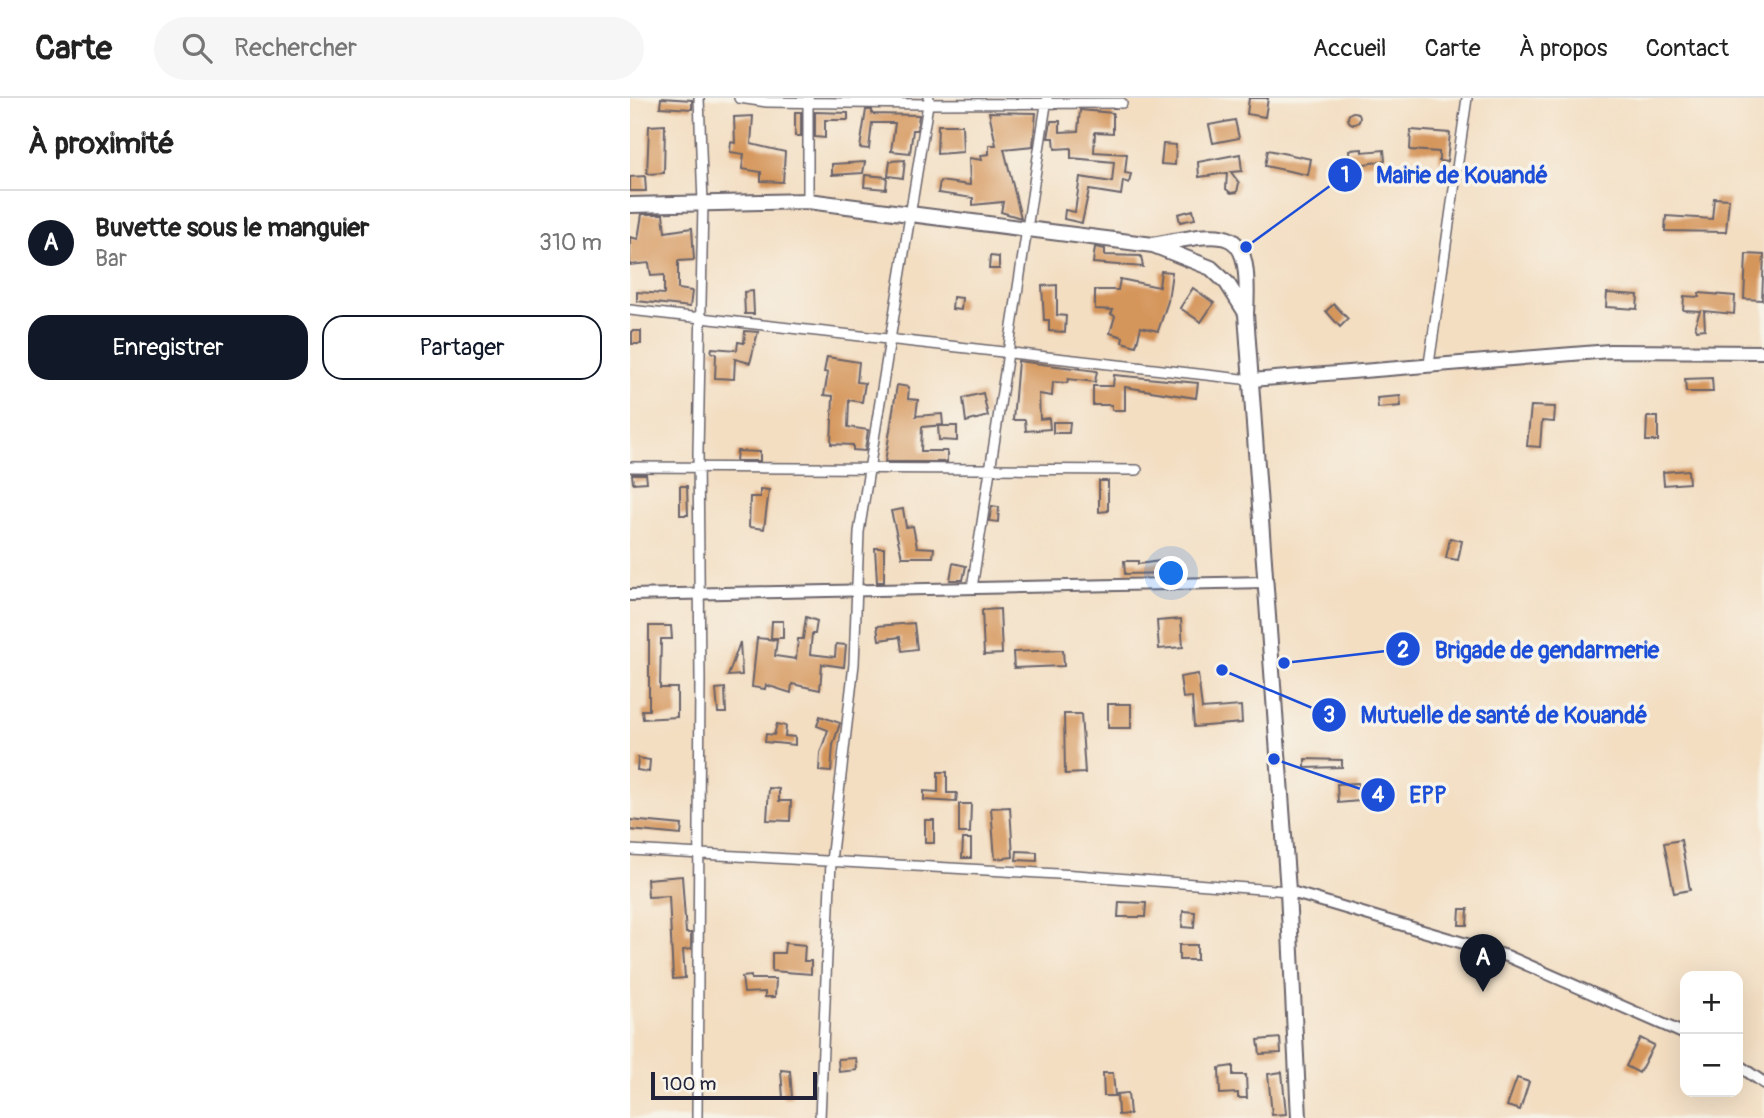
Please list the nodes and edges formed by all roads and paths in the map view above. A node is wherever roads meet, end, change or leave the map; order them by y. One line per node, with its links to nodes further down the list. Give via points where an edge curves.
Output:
1 (699, 98): 9 (street)
2 (739, 98): 4 (street)
3 (1467, 98): 20 (street)
4 (808, 100): 6 (street); 8 (street)
5 (1046, 100): 6 (street); 7 (street); 12 (street)
6 (928, 101): 11 (street)
7 (1122, 103)
8 (808, 201): 9 (main road); 11 (main road)
9 (703, 203): 10 (main road); 16 (street)
10 (630, 205)
11 (911, 215): 12 (main road); 17 (street)
12 (1029, 230): 13 (main road); 19 (street)
13 (1153, 245): 15 (main road, via 1211,268 1227,282); 15 (main road, via 1221,234 1236,241 1248,278)
14 (630, 310): 16 (street)
15 (1246, 314): 21 (main road)
16 (701, 320): 17 (street); 25 (street)
17 (889, 342): 19 (street); 23 (street)
18 (1764, 352): 20 (main road, via 1610,351)
19 (1007, 354): 21 (street); 24 (street)
20 (1429, 364): 21 (main road)
21 (1251, 380): 27 (main road)
22 (630, 467): 25 (street)
23 (868, 468): 24 (street); 25 (street); 29 (street)
24 (990, 469): 26 (street); 28 (street)
25 (698, 470): 30 (street)
26 (1137, 470)
27 (1266, 582): 28 (street); 35 (main road)
28 (972, 588): 29 (street)
29 (857, 590): 30 (street); 34 (street, via 854,664)
30 (700, 593): 31 (street); 33 (street)
31 (630, 595)
32 (630, 850): 33 (street)
33 (697, 854): 34 (street); 39 (street)
34 (831, 861): 35 (street); 40 (street)
35 (1288, 891): 36 (street, via 1507,956); 41 (main road)
36 (1680, 1032)
37 (1743, 1068): 38 (street)
38 (1764, 1083)
39 (697, 1118)
40 (820, 1118)
41 (1299, 1118)

